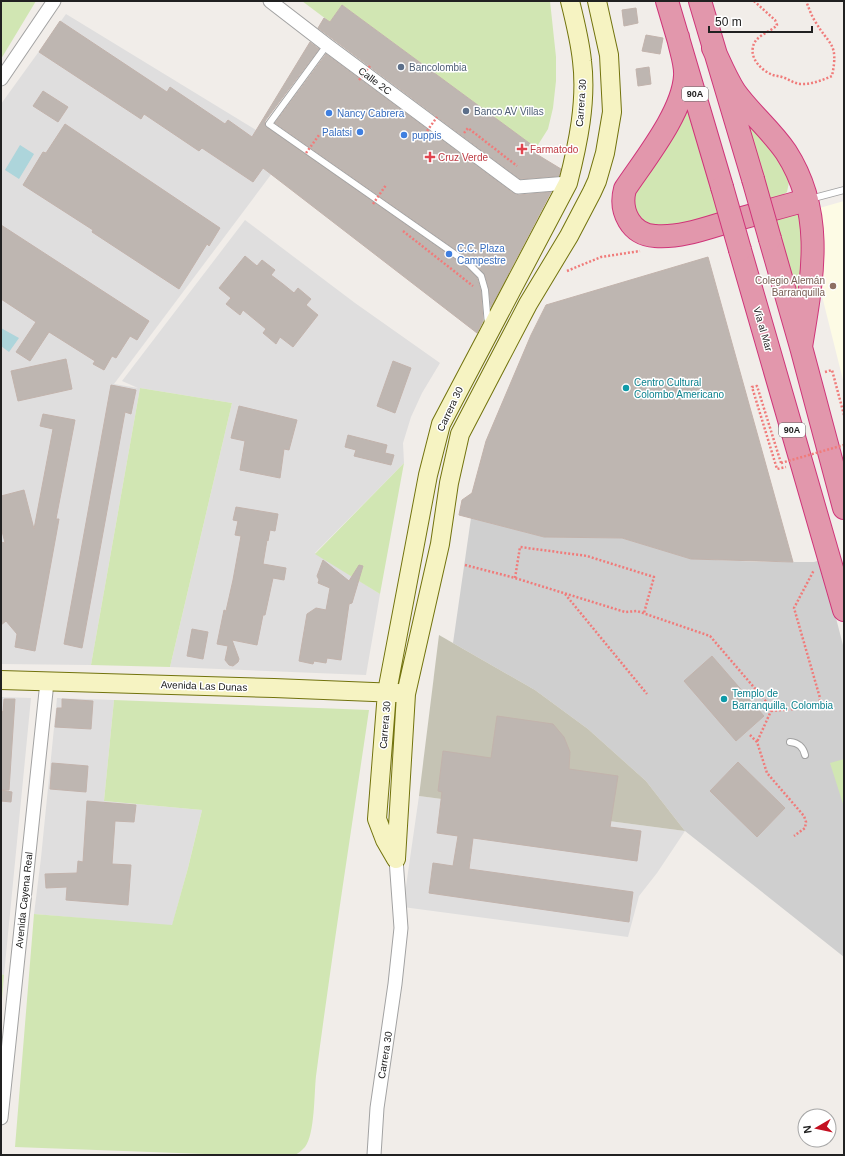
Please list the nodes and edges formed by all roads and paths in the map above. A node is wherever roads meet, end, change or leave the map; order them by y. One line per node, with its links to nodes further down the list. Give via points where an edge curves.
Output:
1 (54, 1): 13 (street)
2 (270, 1): 10 (street, Calle 2C)
3 (570, 1): 19 (main road, Carrera 30, via 582,62 584,88)
4 (596, 1): 40 (main road, Carrera 30, via 609,55 612,112 605,153 592,192 528,304 460,434 449,483 440,544)
5 (667, 1): 9 (highway, Vía al Mar / 90A)
6 (700, 1): 11 (highway)
7 (754, 1): 8 (path, via 777,24 774,29 756,40 753,57 760,67 772,74 802,84 818,82 832,76 835,58 833,46 815,22)
8 (806, 1)
9 (678, 36): 22 (highway, via 685,74 682,93 674,114 626,190 623,207 629,221 648,235 669,236); 35 (highway, Vía al Mar / 90A, bridge)
10 (327, 45): 19 (street, Calle 2C, via 518,186); 26 (lane, via 270,124 462,259 482,276)
11 (713, 48): 22 (highway, via 735,91 786,152); 27 (highway, bridge)
12 (370, 66): 14 (path, bridge)
13 (1, 79)
14 (359, 80)
15 (438, 117): 16 (path, bridge)
16 (427, 131)
17 (319, 135): 18 (path, bridge)
18 (306, 153)
19 (568, 183): 26 (main road, Carrera 30)
20 (386, 185): 23 (path, bridge)
21 (844, 190): 22 (lane)
22 (807, 200): 27 (highway, via 814,254)
23 (372, 204)
24 (646, 249): 25 (path, via 601,257)
25 (565, 272)
26 (488, 333): 39 (main road, Carrera 30, via 441,424 428,475)
27 (801, 347): 30 (highway)
28 (844, 445): 29 (path, bridge, via 781,463 757,386 752,387)
29 (777, 469)
30 (844, 508)
31 (465, 565): 33 (path)
32 (815, 567): 42 (path, via 794,608 820,702 814,707)
33 (514, 578): 34 (path); 36 (path, via 520,547 587,556 654,577)
34 (564, 594): 36 (path, via 625,612 637,610); 41 (path)
35 (844, 610)
36 (644, 613): 42 (path, via 710,636 770,706)
37 (1, 680): 38 (main road, Avenida Las Dunas)
38 (47, 682): 39 (main road, Avenida Las Dunas); 49 (street, Avenida Cayena Real)
39 (387, 692): 40 (main road, Avenida Las Dunas); 48 (main road, Carrera 30, via 377,819)
40 (406, 694): 48 (main road, Carrera 30)
41 (647, 694)
42 (771, 712): 44 (path)
43 (750, 735): 44 (path)
44 (757, 742): 47 (path, via 767,773 804,816 805,828)
45 (790, 742): 46 (lane, via 801,746)
46 (805, 755)
47 (794, 836)
48 (396, 859): 50 (street, Carrera 30, via 402,893 401,928 377,1108)
49 (1, 1118)
50 (374, 1155)

